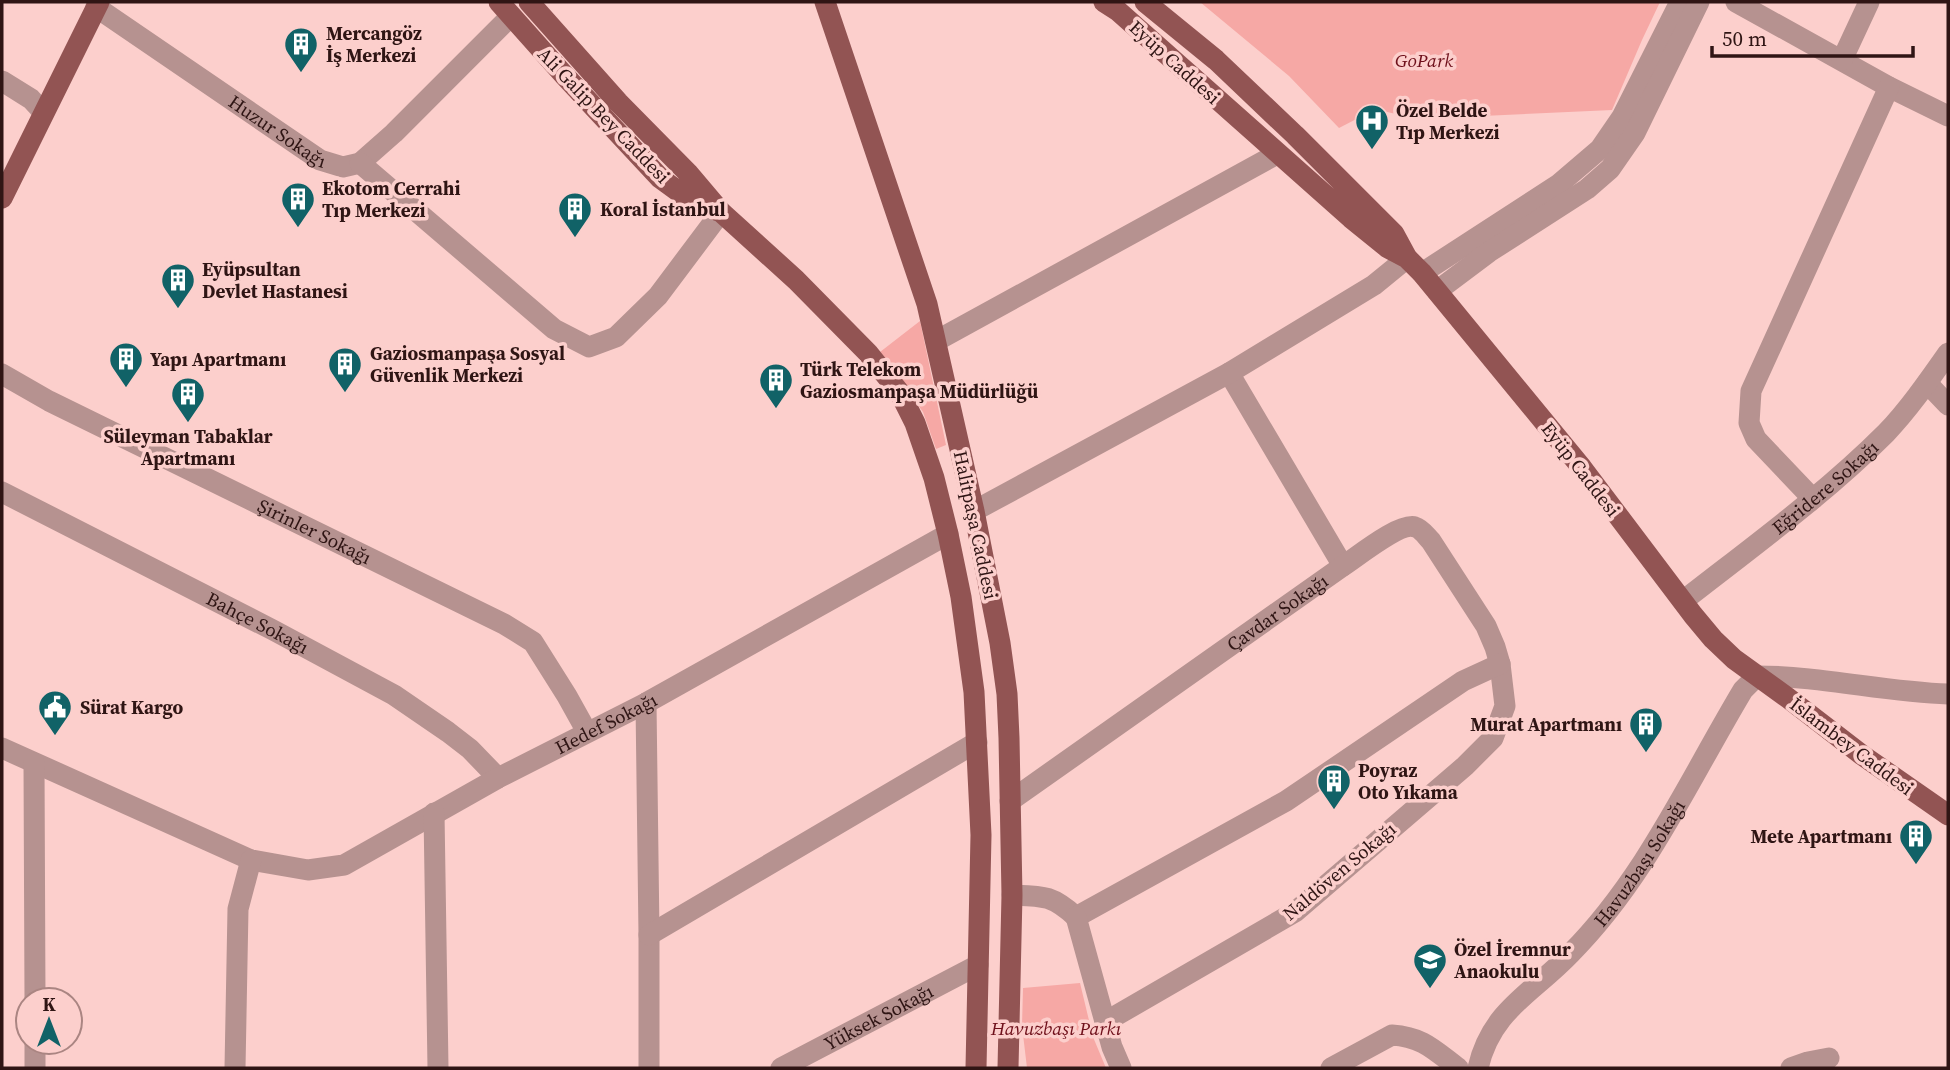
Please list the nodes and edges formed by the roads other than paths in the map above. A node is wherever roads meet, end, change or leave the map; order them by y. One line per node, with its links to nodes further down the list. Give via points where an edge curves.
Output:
1 (529, 2): 21 (main road)
2 (825, 2): 25 (main road, Halitpaşa Caddesi)
3 (1104, 2): 18 (main road, Eyüp Caddesi)
4 (1145, 2): 17 (main road, Eyüp Caddesi, via 1216,60)
5 (1680, 2): 12 (street)
6 (1699, 2): 12 (street)
7 (1736, 2): 11 (street)
8 (1869, 2): 11 (street)
9 (98, 5): 15 (main road); 19 (street, Huzur Sokağı, via 320,160 343,167)
10 (505, 9): 19 (street, via 394,133); 21 (main road, Ali Galip Bey Caddesi, via 660,178 686,197)
11 (1842, 60): 14 (street)
12 (1655, 72): 23 (street, via 1600,149 1580,168); 24 (street, via 1635,133 1610,169)
13 (2, 81): 15 (street)
14 (1889, 87): 16 (street); 32 (street, via 1751,391 1749,423 1756,439)
15 (43, 111): 20 (main road)
16 (1948, 116)
17 (1295, 135): 18 (main road); 22 (main road, Eyüp Caddesi, via 1394,234)
18 (1277, 154): 22 (main road, Eyüp Caddesi, via 1388,248); 25 (street)
19 (360, 163): 21 (street, via 554,329 589,347 617,337 659,296)
20 (2, 198)
21 (722, 212): 34 (main road, Halitpaşa Caddesi, via 868,353 900,393 928,460)
22 (1407, 258): 23 (main road, Eyüp Caddesi); 27 (street, via 1374,285)
23 (1422, 274): 24 (main road, Eyüp Caddesi)
24 (1437, 291): 36 (main road, Eyüp Caddesi, via 1582,468)
25 (936, 341): 33 (main road, Halitpaşa Caddesi)
26 (1948, 353): 29 (street, Eğridere Sokağı)
27 (1229, 373): 33 (street); 35 (street)
28 (2, 374): 41 (street, Şirinler Sokağı, via 504,624 533,642)
29 (1927, 383): 30 (street); 32 (street, Eğridere Sokağı, via 1888,431)
30 (1948, 405)
31 (2, 492): 45 (street, Bahçe Sokağı, via 394,695 448,732)
32 (1813, 499): 36 (street, Eğridere Sokağı)
33 (974, 511): 46 (main road, Halitpaşa Caddesi, via 1007,694)
34 (948, 534): 40 (street, Hedef Sokağı); 42 (main road, Halitpaşa Caddesi, via 970,657)
35 (1343, 566): 37 (street, Çavdar Sokağı, via 1399,529 1412,525 1421,529 1486,626); 46 (street, Çavdar Sokağı)
36 (1683, 601): 38 (main road, Eyüp Caddesi, via 1713,639)
37 (1500, 664): 51 (street, via 1463,681 1286,801); 55 (street, Naldöven Sokağı, via 1505,706 1493,738 1465,766 1295,912)
38 (1757, 676): 39 (street); 48 (main road, İslambey Caddesi); 66 (street, Havuzbaşı Sokağı, via 1743,690 1643,863 1613,906 1570,955 1498,1022)
39 (1948, 694)
40 (646, 703): 41 (street, Hedef Sokağı); 52 (street)
41 (587, 732): 45 (street, Hedef Sokağı)
42 (978, 742): 52 (street); 53 (main road, Halitpaşa Caddesi)
43 (2, 748): 44 (street, Hedef Sokağı)
44 (34, 763): 49 (street, Hedef Sokağı); 54 (street)
45 (498, 778): 47 (street, Hedef Sokağı)
46 (1010, 801): 50 (main road, Halitpaşa Caddesi)
47 (434, 813): 49 (street, Hedef Sokağı, via 344,865 308,870); 58 (street)
48 (1948, 815)
49 (251, 860): 57 (street, via 238,909)
50 (1012, 895): 51 (street, via 1044,896); 62 (main road, Halitpaşa Caddesi)
51 (1076, 917): 55 (street)
52 (649, 935): 59 (street)
53 (978, 965): 60 (street, Yüksek Sokağı); 61 (main road, Halitpaşa Caddesi)
54 (35, 986)
55 (1105, 1022): 63 (street)
56 (1829, 1058): 67 (street)
57 (235, 1068)
58 (438, 1068)
59 (649, 1068)
60 (781, 1068)
61 (976, 1068)
62 (1008, 1068)
63 (1121, 1068)
64 (1331, 1068): 65 (street, via 1392,1035 1423,1042)
65 (1458, 1068)
66 (1478, 1068)
67 (1791, 1068)

